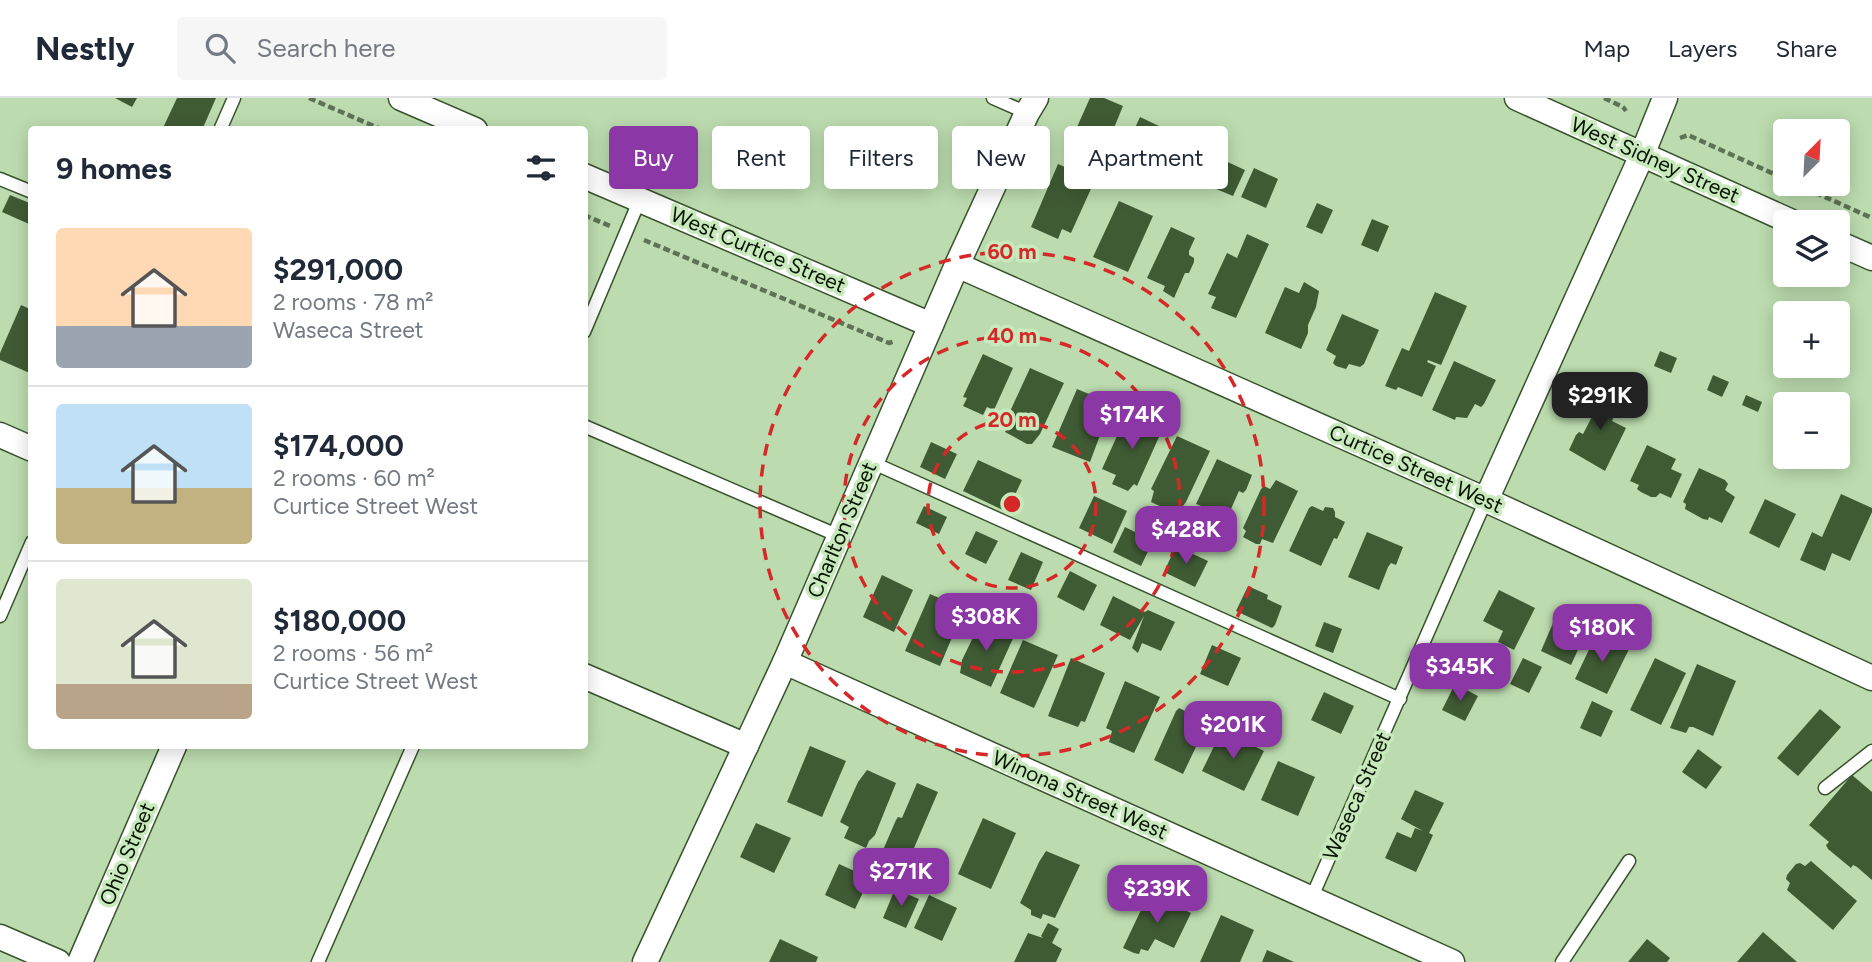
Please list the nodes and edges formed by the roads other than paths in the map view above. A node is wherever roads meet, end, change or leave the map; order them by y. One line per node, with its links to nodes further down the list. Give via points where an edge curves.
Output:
1 (234, 98): 8 (lane)
2 (401, 98): 7 (street)
3 (993, 98): 6 (lane)
4 (1517, 98): 10 (street, West Sidney Street)
5 (1665, 98): 10 (street, Waseca Street)
6 (1032, 106): 18 (street, Charlton Street)
7 (448, 115): 9 (street)
8 (222, 126)
9 (468, 126)
10 (1642, 155): 15 (street, West Sidney Street); 25 (street, Waseca Street)
11 (588, 178): 14 (street, West Curtice Street)
12 (0, 179): 13 (lane)
13 (28, 190)
14 (640, 199): 19 (lane); 20 (street, West Curtice Street)
15 (1773, 214)
16 (1850, 248): 17 (street)
17 (1872, 258)
18 (957, 265): 20 (street, Charlton Street); 25 (street, Curtice Street West)
19 (588, 323)
20 (931, 324): 24 (street, Charlton Street)
21 (588, 428): 26 (lane)
22 (0, 435): 23 (street)
23 (28, 447)
24 (871, 462): 26 (street, Charlton Street); 32 (lane)
25 (1486, 500): 31 (street, Curtice Street West); 32 (lane, Waseca Street)
26 (839, 536): 29 (street, Charlton Street)
27 (28, 551): 28 (lane)
28 (0, 615)
29 (785, 662): 33 (street, Charlton Street); 39 (street, Winona Street West)
30 (588, 678): 33 (street)
31 (1872, 678)
32 (1400, 699): 39 (lane, Waseca Street)
33 (746, 746): 44 (street, Charlton Street)
34 (173, 749): 42 (street, Ohio Street)
35 (412, 749): 43 (lane)
36 (1872, 751): 37 (lane)
37 (1825, 789)
38 (1629, 861): 46 (lane)
39 (1311, 899): 45 (street, Winona Street West)
40 (0, 937): 41 (street)
41 (58, 962)
42 (80, 962)
43 (318, 962)
44 (645, 962)
45 (1452, 962)
46 (1562, 962)

